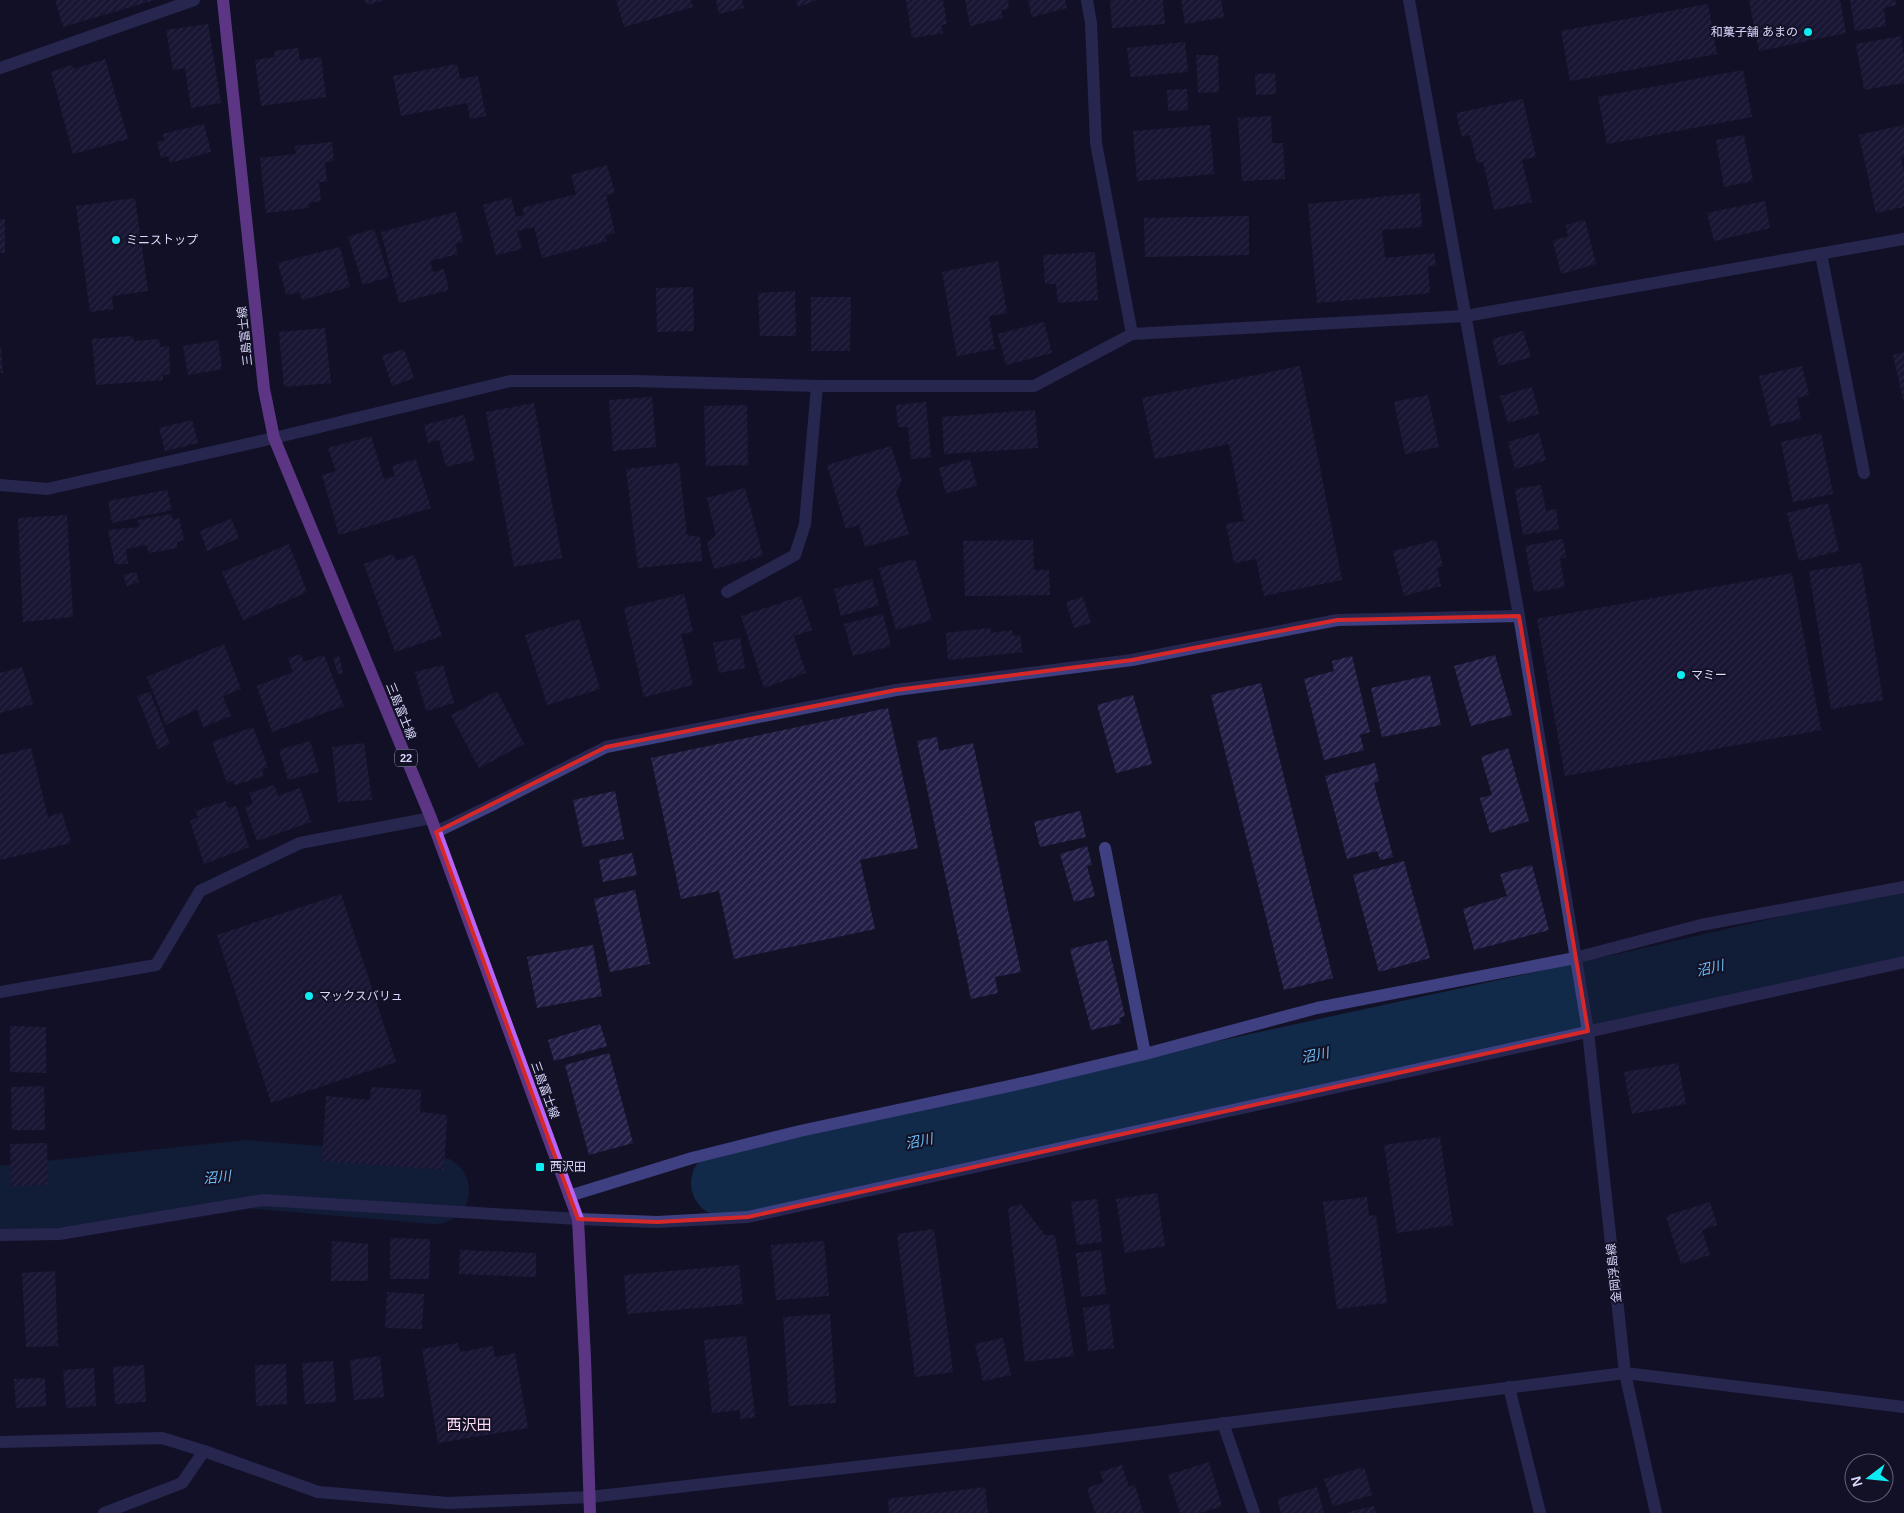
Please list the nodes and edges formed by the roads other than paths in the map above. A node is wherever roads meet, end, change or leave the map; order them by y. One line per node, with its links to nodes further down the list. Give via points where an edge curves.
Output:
1 (194, 0): 5 (street)
2 (223, 0): 11 (main road, 三島富士線 / 22, via 264,389)
3 (1087, 0): 9 (street, via 1091,23 1096,143)
4 (1409, 0): 8 (street, 金岡浮島線)
5 (0, 68)
6 (1904, 239): 7 (street)
7 (1821, 254): 8 (street); 12 (street)
8 (1466, 316): 9 (street); 15 (street, 金岡浮島線)
9 (1132, 334): 10 (street, via 1034,386)
10 (817, 386): 11 (street, via 510,381); 14 (street, via 805,524 795,555)
11 (274, 438): 13 (street, via 47,489); 16 (main road, 三島富士線 / 22)
12 (1864, 473)
13 (0, 485)
14 (727, 592)
15 (1519, 616): 17 (street, via 1336,620 1132,660 896,690 606,746); 20 (street, 金岡浮島線)
16 (430, 818): 17 (main road, 三島富士線 / 22); 22 (street, via 300,843 200,891 156,965)
17 (436, 832): 25 (main road, 三島富士線 / 22)
18 (1105, 848): 24 (street)
19 (1904, 887): 20 (street, via 1701,925)
20 (1575, 958): 23 (street, 金岡浮島線); 24 (street, via 1317,1008)
21 (1904, 962): 23 (street)
22 (0, 992)
23 (1588, 1031): 26 (street, via 748,1217 657,1222); 28 (street, 金岡浮島線)
24 (1145, 1054): 25 (street, via 755,1142)
25 (569, 1196): 26 (main road, 三島富士線 / 22)
26 (578, 1220): 27 (street, via 263,1200 59,1234); 34 (main road, 三島富士線 / 22)
27 (0, 1235)
28 (1625, 1373): 29 (street); 30 (street); 39 (street, 金岡浮島線)
29 (1508, 1387): 31 (street); 38 (street)
30 (1904, 1406)
31 (1223, 1423): 34 (street); 37 (street)
32 (0, 1442): 33 (street, via 162,1438)
33 (204, 1451): 34 (street, via 318,1492 448,1503); 35 (street, via 182,1483)
34 (590, 1497): 36 (main road, 三島富士線 / 22)
35 (104, 1513)
36 (590, 1513)
37 (1254, 1513)
38 (1540, 1513)
39 (1656, 1513)

